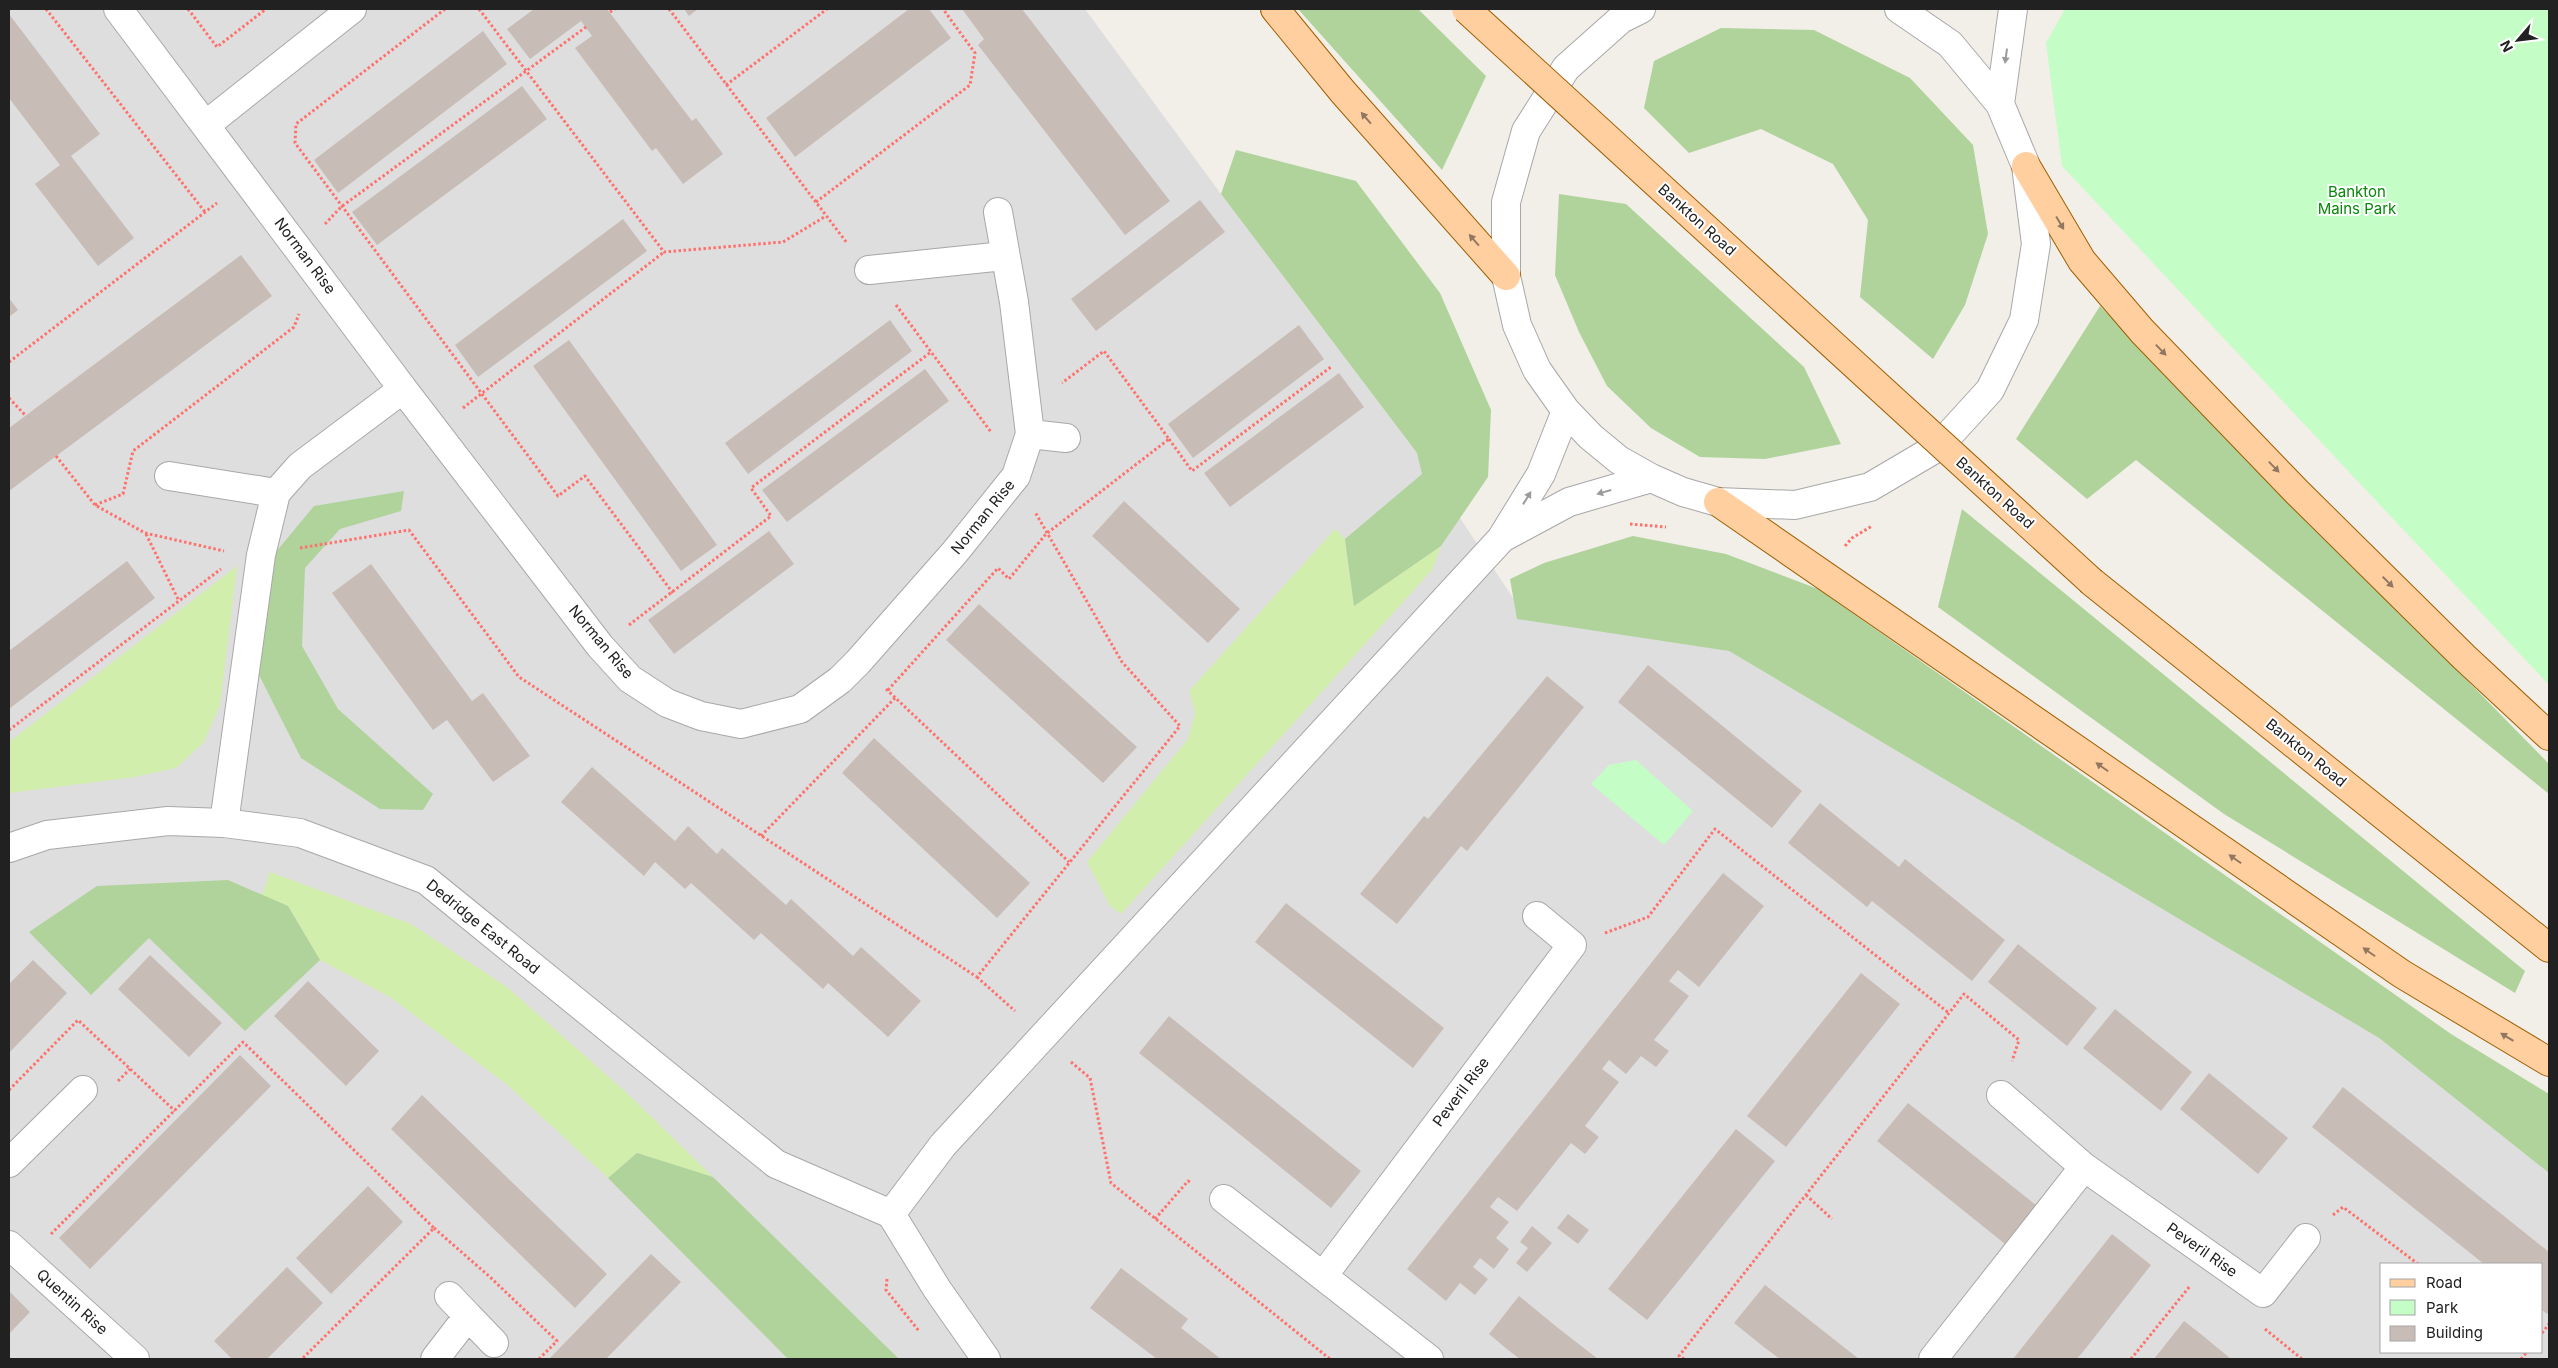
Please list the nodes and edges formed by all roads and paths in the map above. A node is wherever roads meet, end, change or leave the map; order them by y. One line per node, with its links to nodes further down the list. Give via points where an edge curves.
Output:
1 (46, 9): 27 (path)
2 (118, 9): 22 (street, Norman Rise)
3 (188, 9): 4 (path, via 217,47)
4 (266, 9)
5 (352, 9): 22 (street)
6 (445, 9): 25 (path, via 296,124 295,143)
7 (480, 9): 19 (path)
8 (615, 9): 17 (path)
9 (669, 9): 20 (path)
10 (827, 9): 20 (path)
11 (943, 9): 24 (path, via 974,53 970,85)
12 (1275, 9): 34 (main road, one-way to 12, via 1343,92)
13 (1466, 9): 72 (main road, Bankton Road, bridge, via 2092,582)
14 (1641, 9): 34 (street, via 1621,19 1566,68 1526,131 1506,202)
15 (1899, 9): 21 (street, via 1950,44)
16 (2013, 9): 21 (street, one-way to 21)
17 (610, 12)
18 (586, 27): 19 (path)
19 (526, 71): 25 (path); 31 (path)
20 (726, 85): 24 (path)
21 (2000, 104): 23 (street)
22 (207, 124): 30 (street, Norman Rise)
23 (2026, 166): 53 (street, via 2036,244 2024,320 1990,390 1951,433 1938,447 1870,487 1795,505); 65 (main road, one-way to 65, via 2082,261 2142,331 2297,492)
24 (816, 202): 29 (path)
25 (341, 207): 30 (path); 40 (path)
26 (224, 209): 27 (path, via 219,201)
27 (206, 212): 37 (path)
28 (998, 212): 32 (street, Norman Rise)
29 (826, 216): 31 (path, via 783,242); 33 (path)
30 (300, 250): 39 (street, Norman Rise)
31 (664, 252): 40 (path)
32 (1004, 256): 33 (street); 44 (street, Norman Rise, via 1014,302)
33 (869, 270): 36 (path)
34 (1506, 276): 42 (street, via 1517,325 1525,343 1538,370)
35 (301, 308): 54 (path, via 294,327 133,451 123,494)
36 (931, 352): 49 (path); 58 (path, via 750,488 771,516)
37 (9, 362)
38 (1331, 367): 47 (path, via 1192,471)
39 (403, 388): 45 (street, Norman Rise); 52 (street, via 300,466)
40 (481, 395): 45 (path); 58 (path, via 558,496 585,476)
41 (9, 398): 43 (path)
42 (1566, 411): 51 (street, via 1619,460); 56 (street, one-way to 42, via 1542,474)
43 (25, 416)
44 (1028, 422): 46 (street); 47 (path, via 1104,351); 49 (street, Norman Rise)
45 (436, 430): 60 (street, Norman Rise)
46 (1066, 438)
47 (1169, 439): 62 (path, via 1046,534 1009,579 998,568)
48 (56, 456): 54 (path)
49 (1019, 469): 61 (street, Norman Rise, via 991,509)
50 (169, 476): 52 (street)
51 (1651, 478): 53 (street); 56 (street, one-way to 56, via 1569,502)
52 (276, 493): 57 (street)
53 (1718, 502): 77 (main road, one-way to 53, via 2402,974)
54 (95, 505): 55 (path)
55 (145, 533): 57 (path); 59 (path)
56 (1501, 539): 84 (street, via 944,1145)
57 (250, 555): 59 (path); 66 (street)
58 (673, 593): 60 (path)
59 (179, 601): 64 (path)
60 (600, 646): 61 (street, Norman Rise, via 630,679 667,703 701,716 741,724 800,708 840,680)
61 (858, 662): 62 (path)
62 (888, 690): 63 (path)
63 (895, 698): 67 (path); 69 (path)
64 (9, 730)
65 (2549, 736)
66 (224, 823): 68 (street, Dedridge East Road, via 168,821 47,835); 84 (street, Dedridge East Road, via 300,833 426,880 776,1164)
67 (761, 836)
68 (9, 848)
69 (1069, 862)
70 (1537, 916): 71 (street)
71 (1572, 945): 74 (path, via 1648,917 1715,829); 91 (street, Peveril Rise)
72 (2549, 948)
73 (976, 977): 75 (path)
74 (1949, 1013): 79 (path, via 1964,994 2019,1040); 82 (path)
75 (1018, 1014)
76 (1072, 1062): 100 (path, via 1090,1078 1111,1183)
77 (2549, 1062)
78 (82, 1090): 80 (street)
79 (2001, 1095): 81 (street, Peveril Rise)
80 (9, 1163)
81 (2084, 1167): 89 (street, Peveril Rise); 103 (street)
82 (1806, 1195): 85 (path); 102 (path, via 1680,1356)
83 (1224, 1199): 91 (street)
84 (891, 1214): 99 (street, via 937,1289)
85 (1832, 1219)
86 (434, 1228): 88 (path, via 243,1042); 96 (path); 98 (path, via 557,1341)
87 (2306, 1238): 89 (street, Peveril Rise, via 2263,1293); 90 (path, via 2343,1208)
88 (17, 1252): 95 (street, Quentin Rise)
89 (2213, 1258): 104 (path)
90 (2417, 1263)
91 (1323, 1276): 101 (street)
92 (448, 1296): 93 (street)
93 (468, 1316): 94 (street); 97 (street)
94 (494, 1342)
95 (136, 1359)
96 (302, 1359)
97 (435, 1359)
98 (539, 1359)
99 (986, 1359)
100 (1330, 1359)
101 (1430, 1359)
102 (1684, 1359)
103 (1933, 1359)
104 (2131, 1359)

